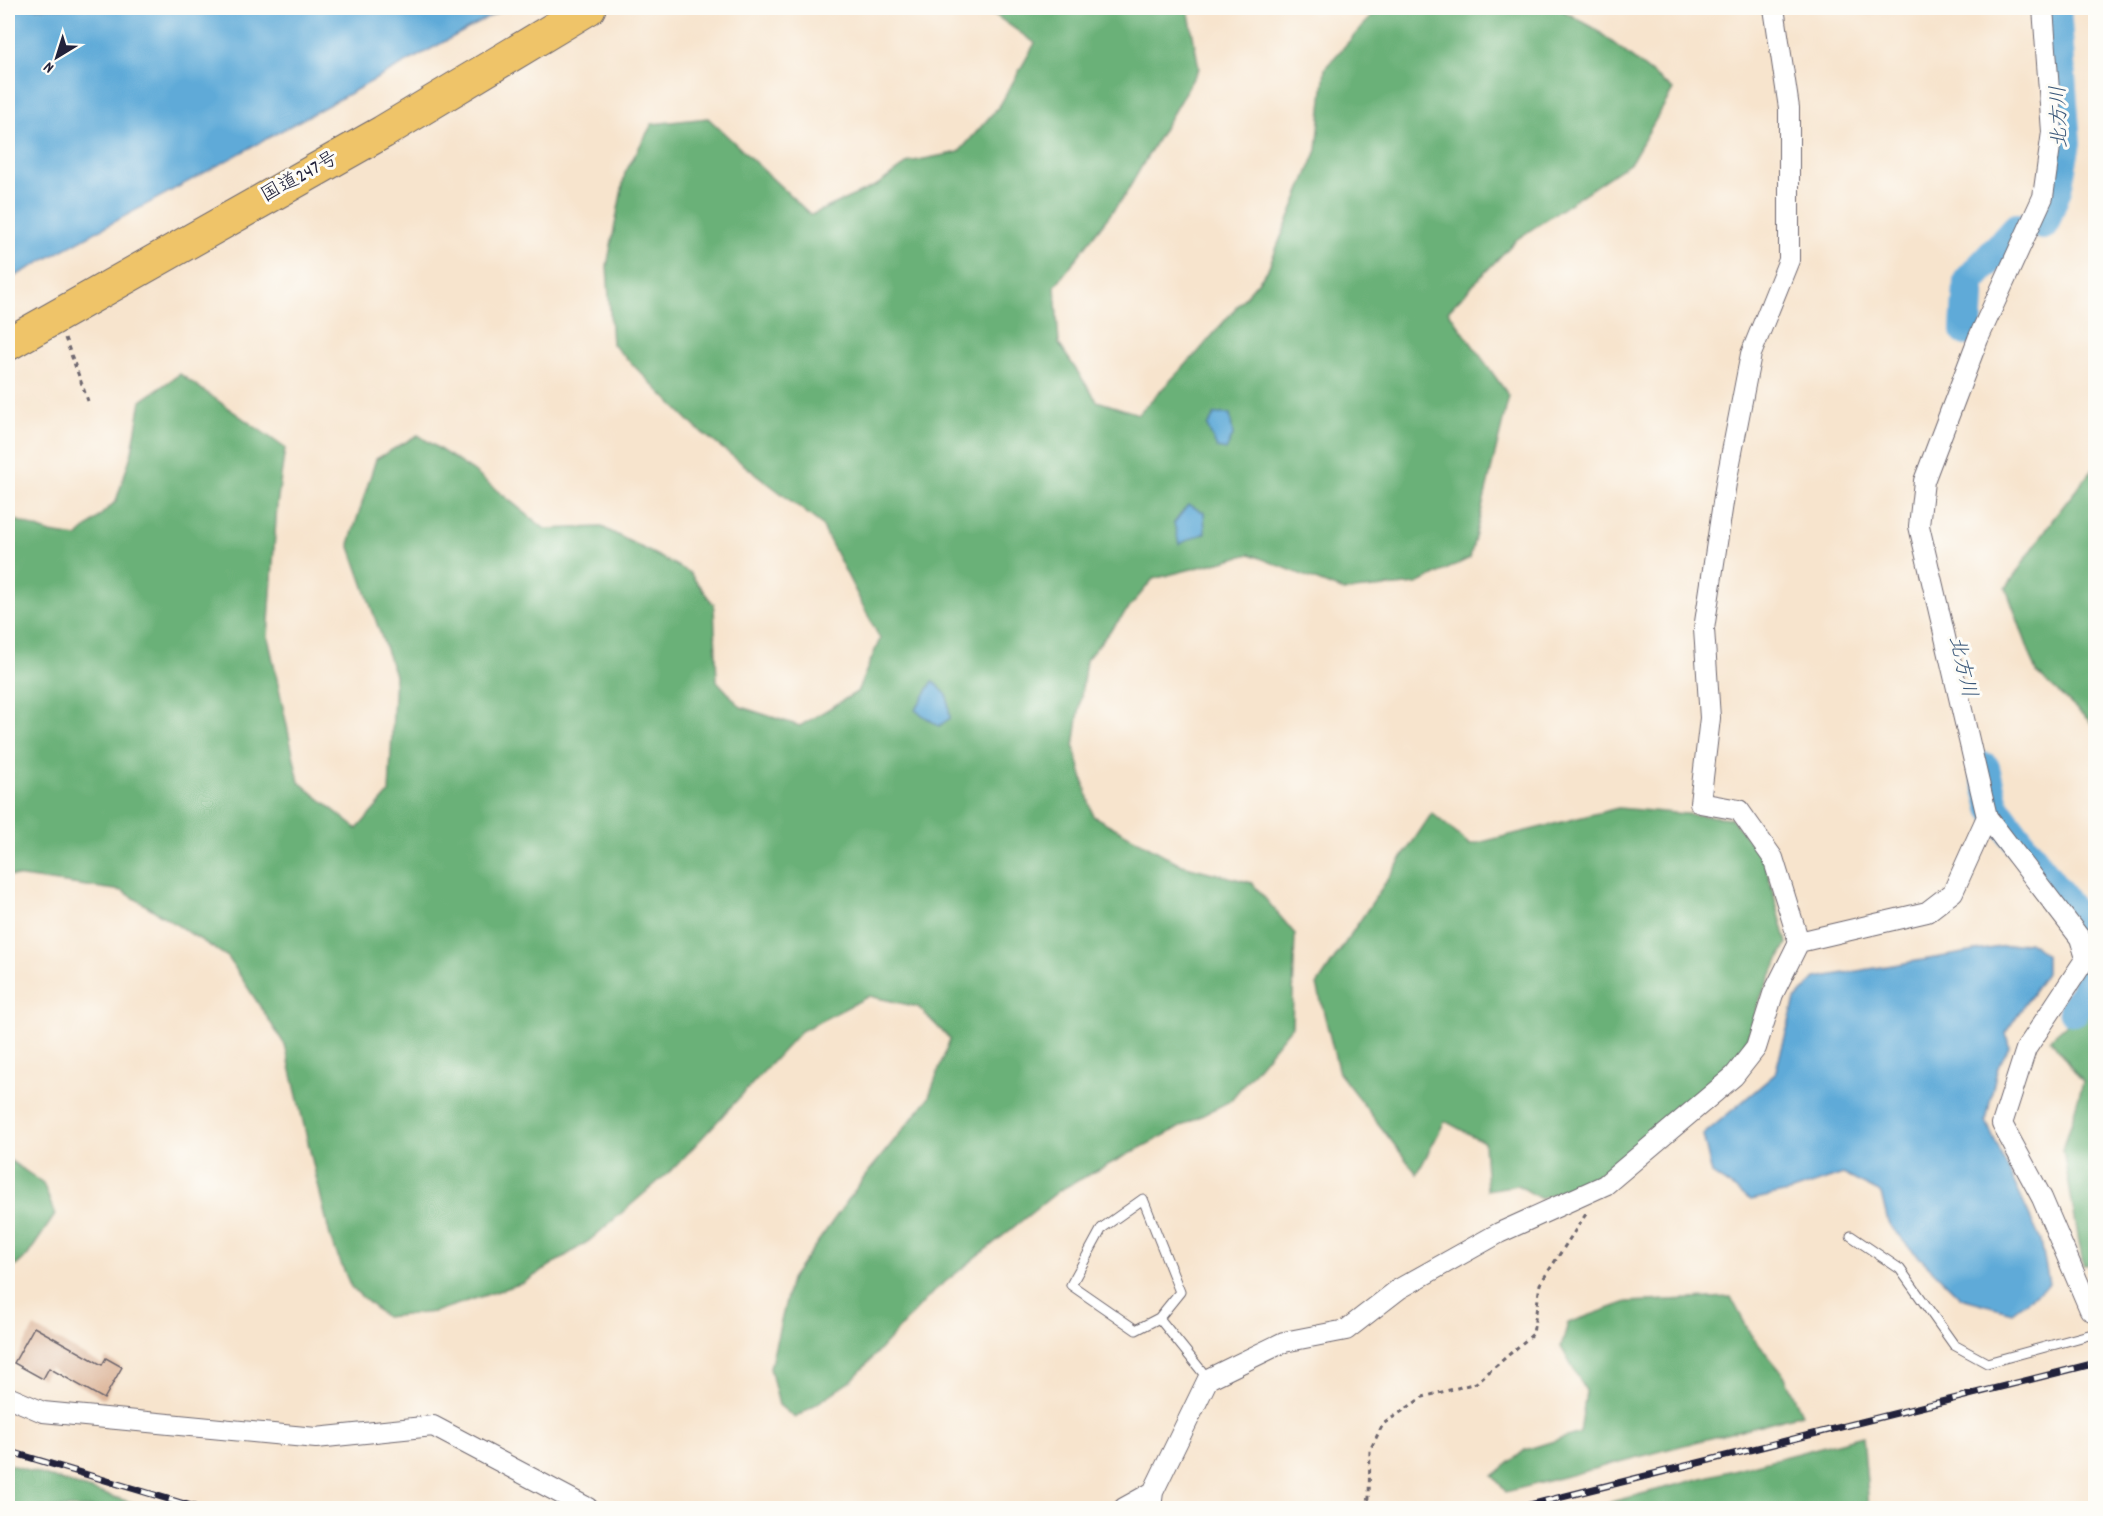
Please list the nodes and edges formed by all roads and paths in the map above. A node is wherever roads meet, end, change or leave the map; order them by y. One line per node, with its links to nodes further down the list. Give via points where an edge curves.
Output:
1 (589, 8): 4 (highway, 国道247号, via 383,132)
2 (1774, 8): 8 (street, via 1789,108 1789,260 1751,354 1726,483 1704,629 1710,718 1700,803 1739,810 1773,858)
3 (2043, 8): 7 (street, via 2052,132 2043,197 1978,339 1924,481 1919,526)
4 (56, 314): 5 (highway, 国道247号); 6 (path)
5 (8, 344)
6 (88, 401)
7 (1987, 818): 8 (street, via 1953,892 1927,912); 9 (street, via 2080,938)
8 (1799, 942): 10 (street, via 1773,994 1756,1048 1734,1076)
9 (2091, 958): 12 (street, via 2026,1049 2002,1124 2042,1198 2090,1310)
10 (1605, 1185): 15 (street, via 1499,1233 1399,1289 1346,1330 1284,1342); 20 (path, via 1540,1284 1533,1334 1476,1383 1423,1397 1383,1424 1370,1450 1369,1498)
11 (1851, 1236): 14 (lane, via 1900,1269 1954,1345 1987,1363)
12 (2096, 1313)
13 (1159, 1318): 13 (lane, via 1136,1330 1071,1285 1102,1228 1143,1199 1180,1292); 15 (lane)
14 (2096, 1333)
15 (1208, 1379): 17 (street)
16 (8, 1397): 18 (street, via 43,1412 316,1438 434,1426)
17 (1152, 1500): 19 (street)
18 (588, 1509)
19 (1124, 1509)
20 (1364, 1509)

